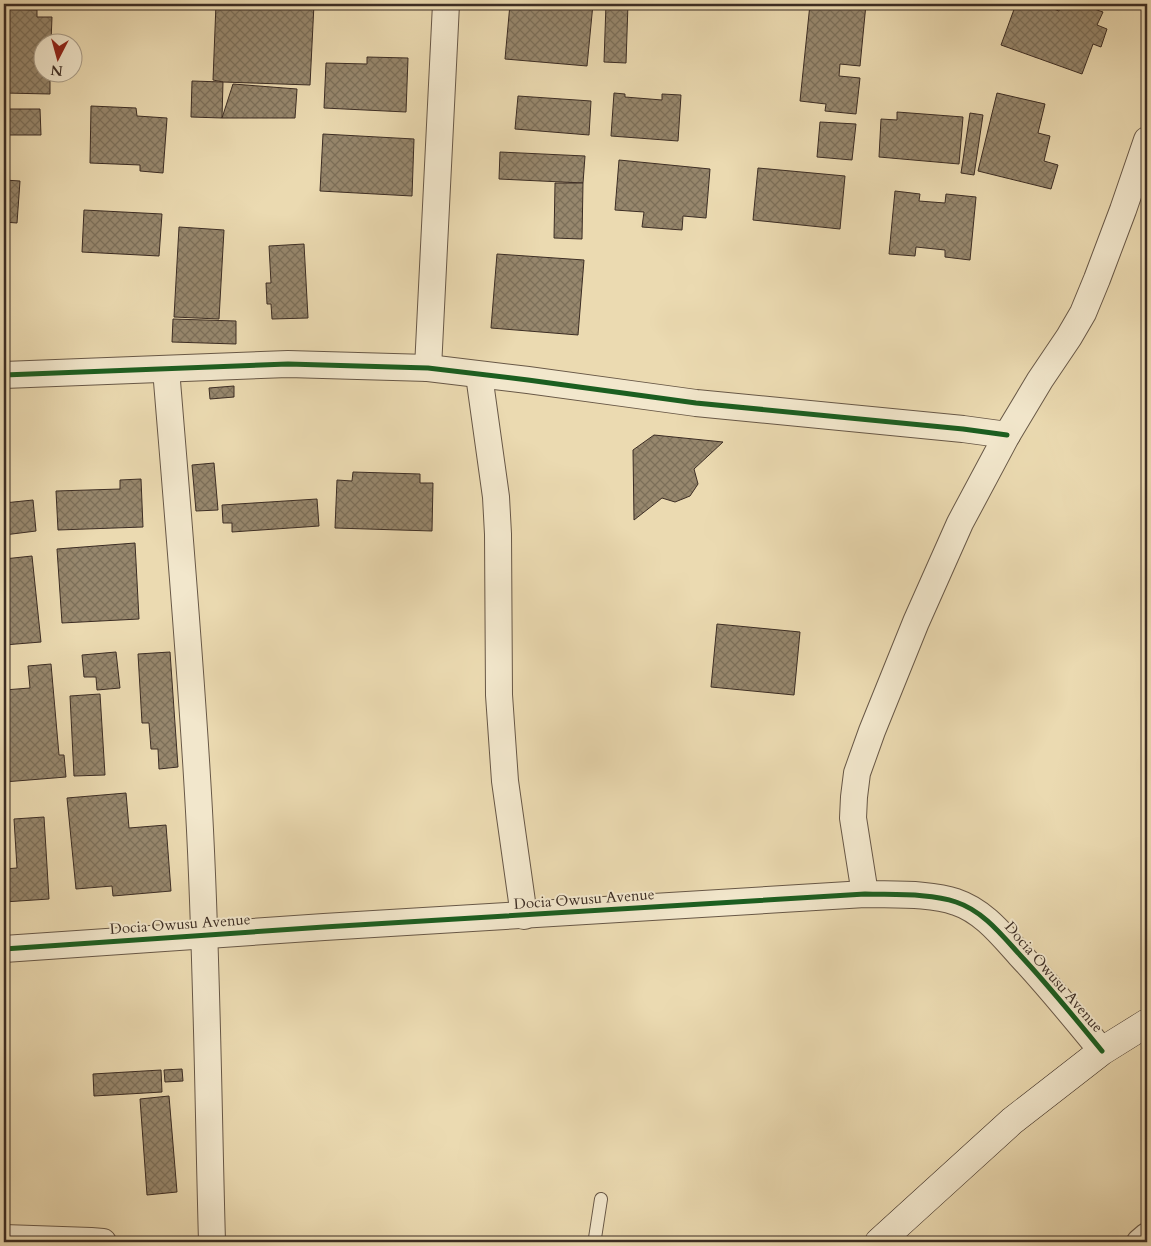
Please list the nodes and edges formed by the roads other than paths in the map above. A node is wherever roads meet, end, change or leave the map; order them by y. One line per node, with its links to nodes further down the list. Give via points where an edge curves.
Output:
1 (446, 4): 4 (street)
2 (1147, 140): 7 (street, via 1082,313)
3 (166, 368): 4 (street, via 288,364); 5 (street); 10 (street, via 190,665)
4 (428, 368): 6 (street)
5 (4, 375)
6 (479, 375): 7 (street, via 696,403); 9 (street, via 496,498 499,695 505,781)
7 (1007, 435): 8 (street, via 960,523 924,604 857,773 852,818)
8 (865, 894): 9 (street, Docia Owusu Avenue); 13 (street, Docia Owusu Avenue, via 940,898 957,902 978,913 1045,982)
9 (524, 916): 10 (street, Docia Owusu Avenue)
10 (205, 935): 11 (street, Docia Owusu Avenue); 18 (street)
11 (4, 949)
12 (1147, 1023): 13 (street)
13 (1102, 1051): 20 (street, via 1012,1121)
14 (601, 1200): 19 (lane)
15 (1147, 1236): 21 (street)
16 (4, 1238): 17 (street)
17 (102, 1242)
18 (212, 1242)
19 (593, 1242)
20 (880, 1242)
21 (1140, 1242)

